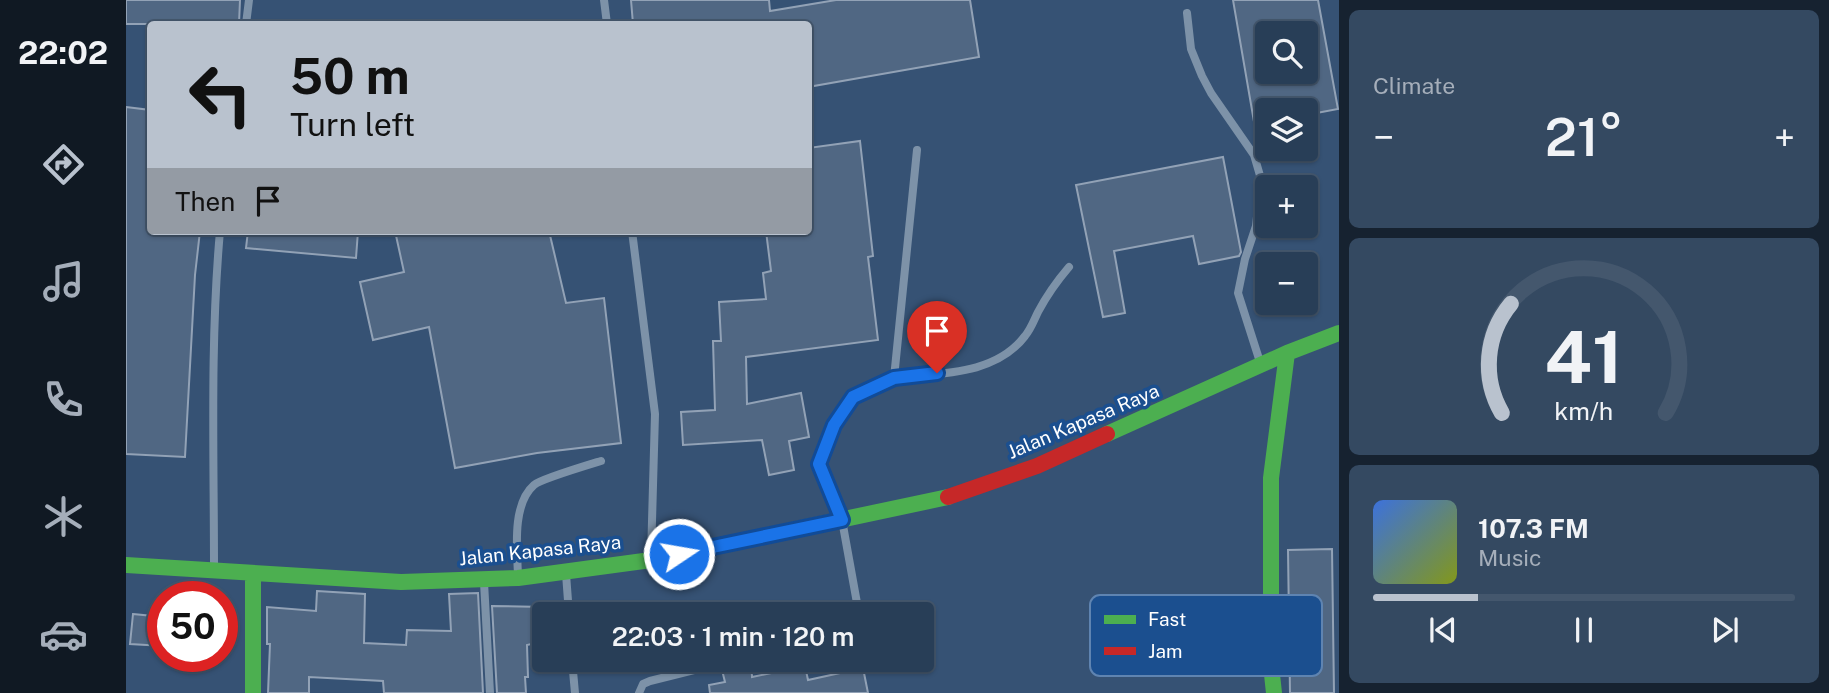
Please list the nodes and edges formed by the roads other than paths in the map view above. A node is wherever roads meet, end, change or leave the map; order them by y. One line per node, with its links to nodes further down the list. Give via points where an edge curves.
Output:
1 (249, 0): 4 (lane)
2 (604, 0): 5 (lane)
3 (1187, 12): 12 (lane, via 1191,49 1202,76 1254,155 1261,179 1256,226 1238,293)
4 (246, 21)
5 (607, 21)
6 (917, 150): 13 (lane)
7 (220, 235): 18 (lane, via 213,370)
8 (633, 235): 16 (lane, via 655,414)
9 (1069, 267): 13 (lane, via 1052,287 1025,336 1002,358 958,371)
10 (1339, 333): 11 (main road, Jalan Kapasa Raya)
11 (1287, 353): 12 (main road, Jalan Kapasa Raya); 23 (main road, via 1271,478)
12 (1261, 365): 15 (main road, Jalan Kapasa Raya, via 1037,466 953,496)
13 (894, 378): 15 (lane, via 853,397 834,425 819,464)
14 (601, 461): 21 (lane, via 534,485 523,501 517,530)
15 (842, 520): 16 (main road, Jalan Kapasa Raya); 25 (lane)
16 (651, 560): 19 (main road, Jalan Kapasa Raya)
17 (126, 565): 18 (main road, Jalan Kapasa Raya)
18 (214, 571): 20 (main road, Jalan Kapasa Raya)
19 (566, 571): 21 (main road, Jalan Kapasa Raya); 24 (lane)
20 (253, 573): 22 (main road, Jalan Kapasa Raya, via 401,582); 28 (main road)
21 (518, 578): 22 (main road, Jalan Kapasa Raya)
22 (484, 579): 29 (lane)
23 (1271, 595)
24 (568, 602)
25 (858, 602)
26 (573, 672): 30 (lane)
27 (686, 672): 31 (lane, via 643,684)
28 (253, 693)
29 (490, 693)
30 (575, 693)
31 (639, 693)

